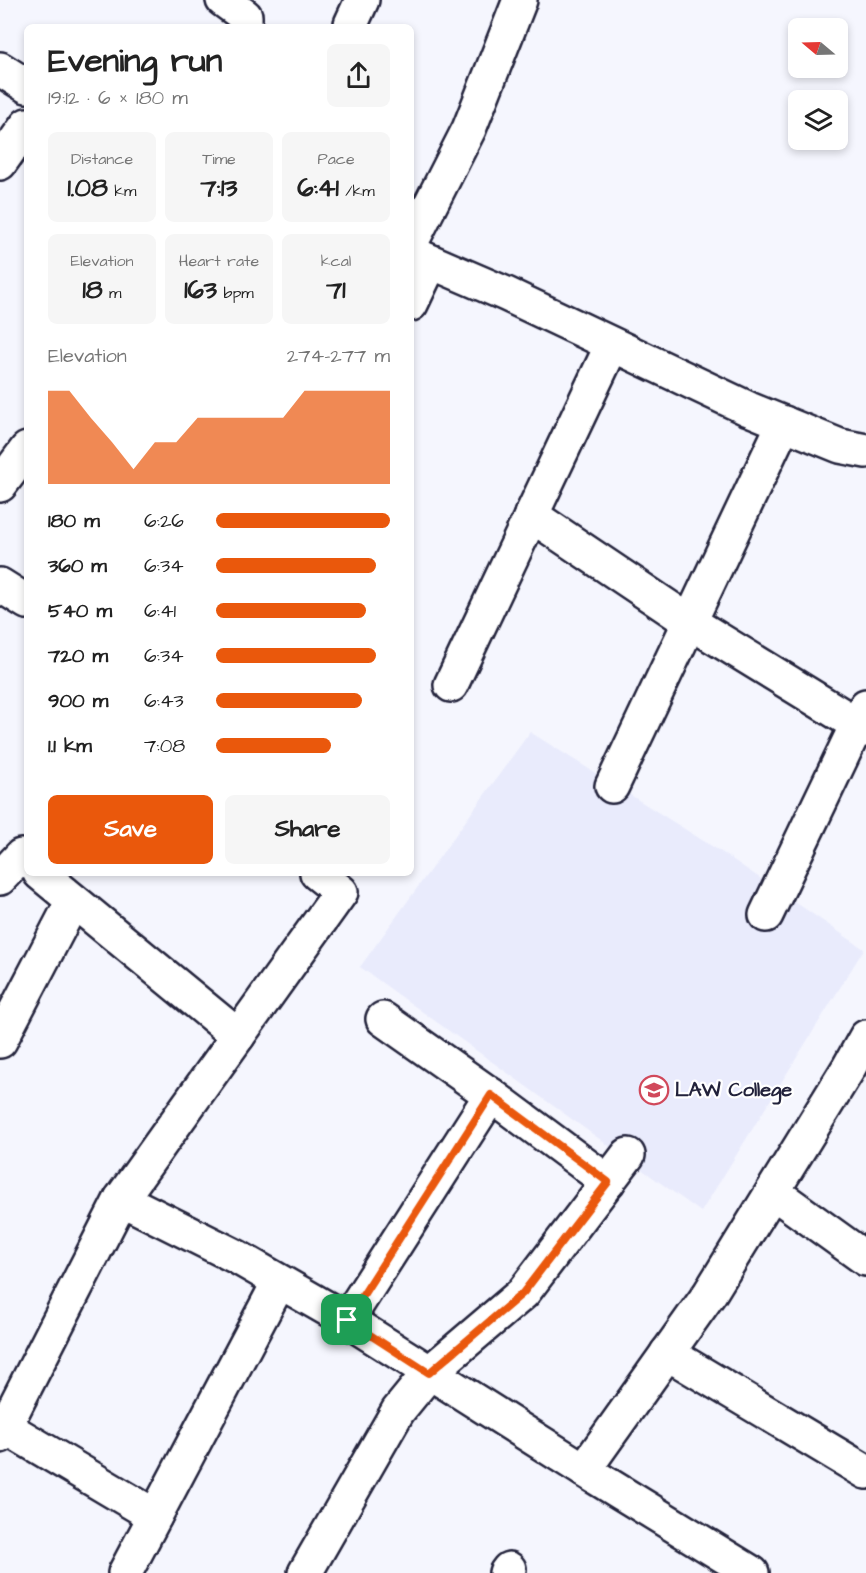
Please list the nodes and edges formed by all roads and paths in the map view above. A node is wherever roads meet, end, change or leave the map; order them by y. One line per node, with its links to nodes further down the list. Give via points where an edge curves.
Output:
1 (223, 0): 3 (street, via 245,16)
2 (520, 0): 8 (street, via 470,129)
3 (245, 24)
4 (0, 69): 5 (street)
5 (24, 84)
6 (24, 129): 7 (street)
7 (0, 163)
8 (419, 210): 9 (street)
9 (418, 252): 10 (street); 11 (street)
10 (414, 282)
11 (612, 345): 12 (street); 16 (street)
12 (784, 423): 13 (street, via 840,446); 19 (street)
13 (866, 451)
14 (24, 452): 15 (street)
15 (0, 485)
16 (531, 515): 19 (street); 20 (street)
17 (0, 585): 18 (street)
18 (24, 600)
19 (690, 622): 21 (street); 22 (street)
20 (451, 685)
21 (863, 720): 26 (street)
22 (612, 786)
23 (40, 876): 25 (street)
24 (321, 876): 28 (street, via 341,892)
25 (73, 901): 28 (street); 30 (street)
26 (766, 915)
27 (383, 1019): 31 (street)
28 (238, 1036): 35 (street)
29 (866, 1037): 34 (street)
30 (0, 1041)
31 (491, 1095): 33 (street); 38 (street)
32 (628, 1155): 33 (street)
33 (608, 1182): 40 (street, via 523,1293)
34 (773, 1192): 36 (street); 39 (street)
35 (121, 1199): 37 (street); 41 (street)
36 (866, 1259)
37 (279, 1282): 38 (street); 44 (street)
38 (347, 1320): 40 (street)
39 (667, 1353): 42 (street); 43 (street)
40 (429, 1373): 42 (street); 46 (street, via 398,1411)
41 (2, 1429): 44 (street)
42 (584, 1470): 47 (street)
43 (866, 1472)
44 (155, 1516): 45 (street)
45 (125, 1573)
46 (304, 1573)
47 (752, 1573)

